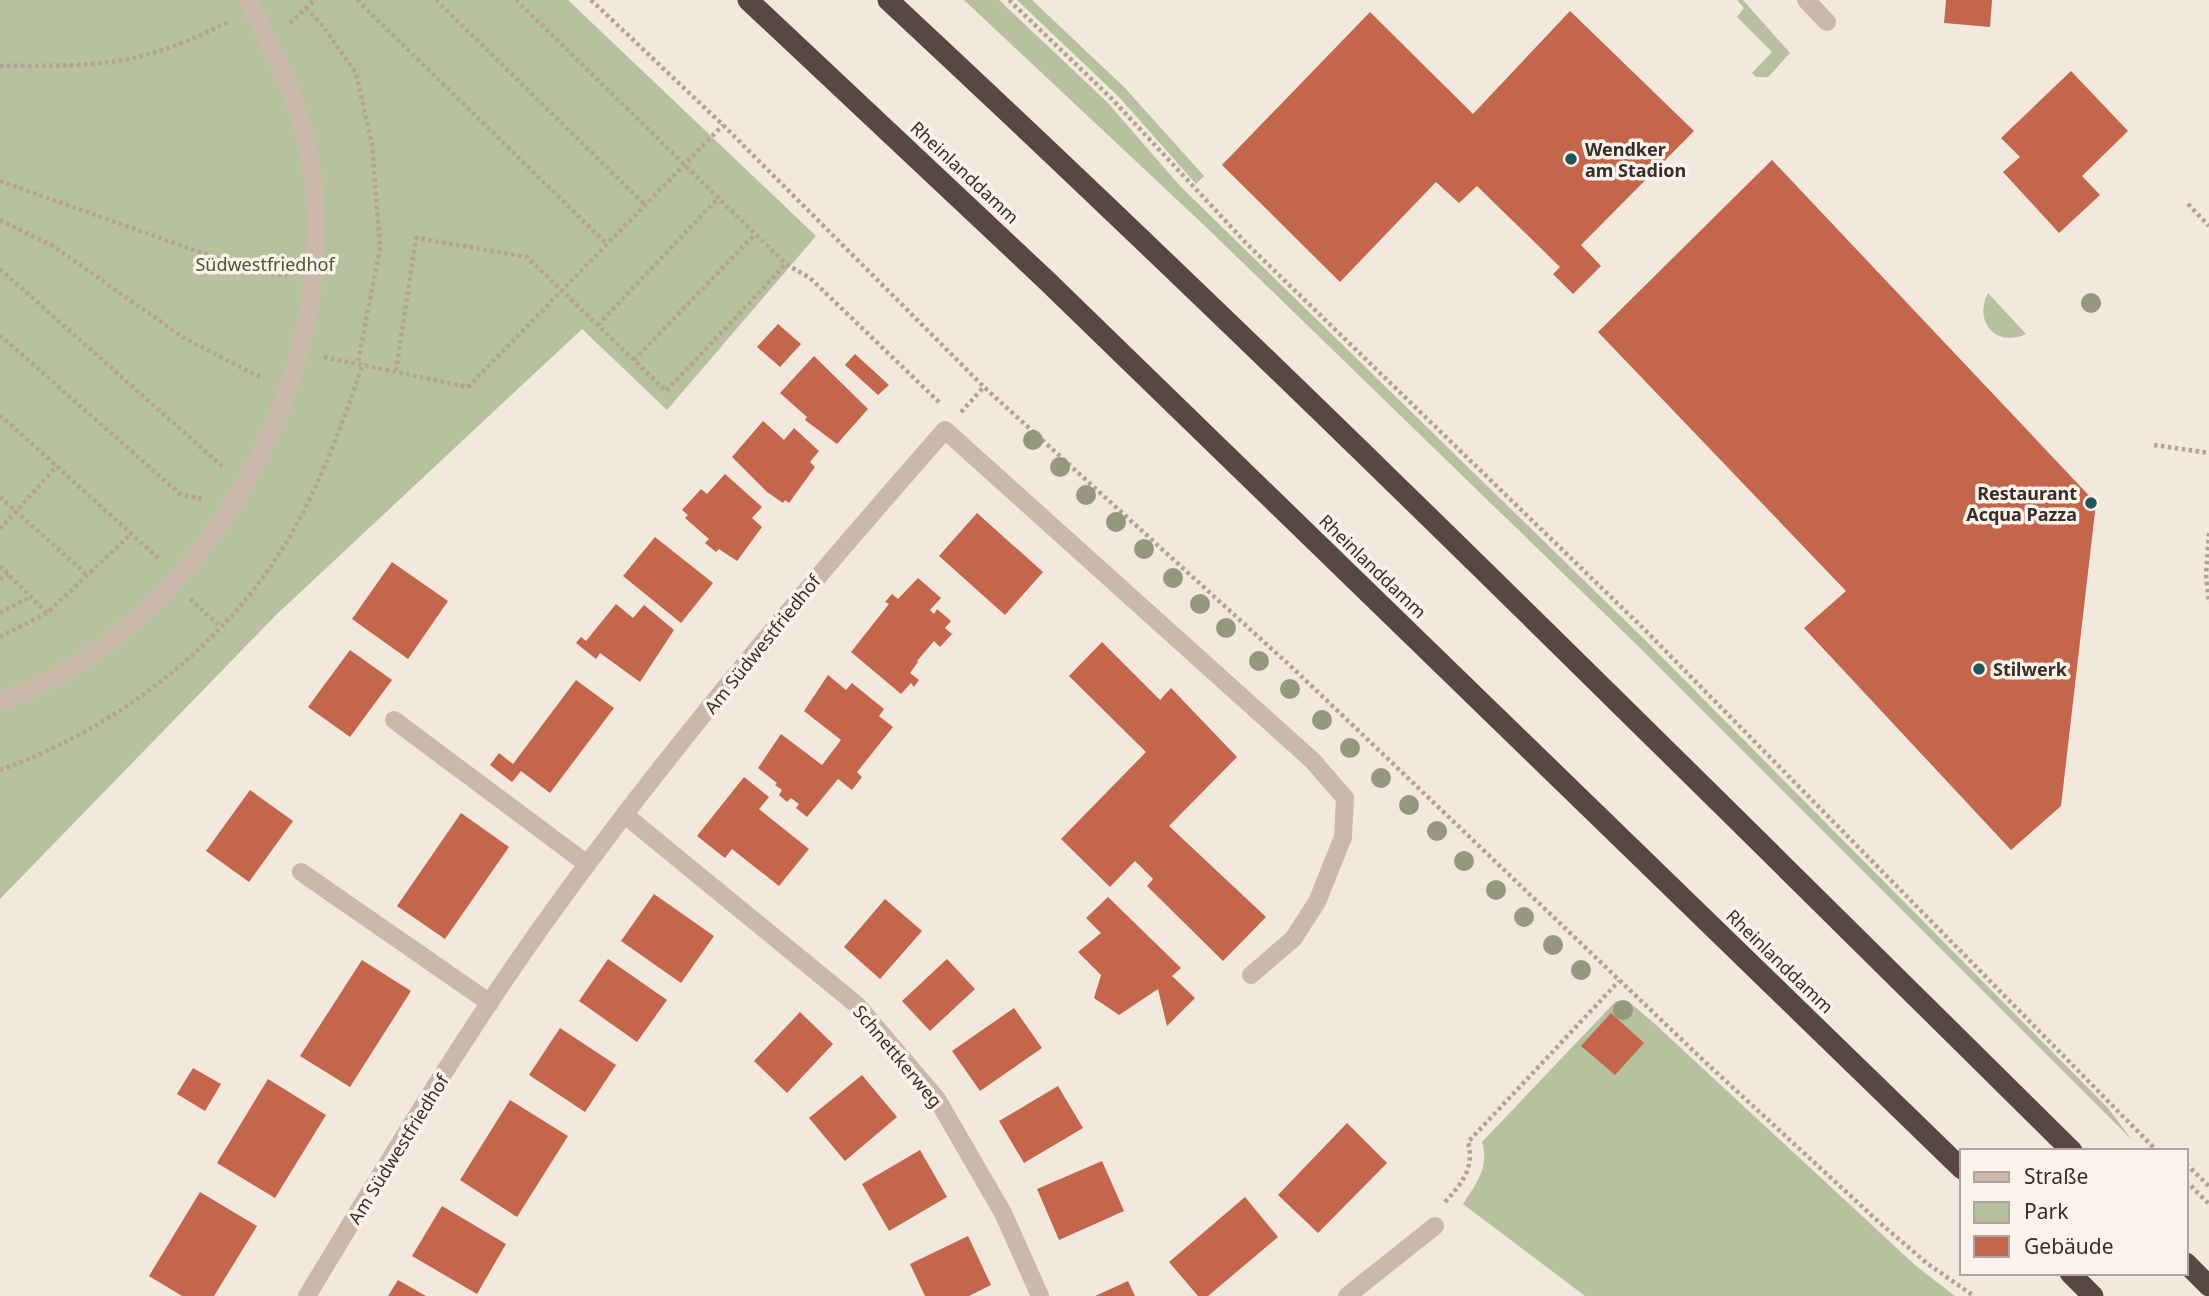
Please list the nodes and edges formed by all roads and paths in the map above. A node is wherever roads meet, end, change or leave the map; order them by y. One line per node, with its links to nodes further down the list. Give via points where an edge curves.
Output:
1 (315, 0): 11 (path)
2 (357, 0): 24 (path)
3 (436, 0): 20 (path)
4 (516, 0): 16 (path)
5 (591, 0): 15 (path)
6 (748, 0): 71 (highway, Rheinlanddamm, via 1045,279)
7 (888, 0): 68 (highway, via 1564,650)
8 (1009, 0): 69 (path, via 1112,99 1247,244 1644,629)
9 (1806, 0): 12 (street)
10 (251, 5): 13 (street); 14 (path, via 194,38 145,56 89,65)
11 (306, 8): 13 (path); 33 (path, via 356,73 372,144 380,248)
12 (1827, 22)
13 (269, 42): 27 (street, via 302,118 313,174 317,238)
14 (0, 66)
15 (723, 125): 16 (path); 66 (path, via 984,387 1297,672)
16 (684, 166): 18 (path); 20 (path)
17 (0, 181): 27 (path, via 253,271)
18 (718, 198): 23 (path); 29 (path)
19 (2188, 204): 22 (path)
20 (645, 205): 24 (path)
21 (0, 220): 35 (path, via 53,246 184,338)
22 (2209, 226)
23 (755, 234): 25 (path); 32 (path)
24 (607, 244): 28 (path)
25 (786, 264): 32 (path, via 666,391); 36 (path, via 810,278)
26 (0, 268): 41 (path)
27 (312, 281): 31 (street)
28 (562, 291): 29 (path); 34 (path, via 468,387); 34 (path, via 527,257 416,238)
29 (598, 325): 32 (path)
30 (0, 335): 44 (path, via 180,494 202,498)
31 (299, 353): 33 (path); 35 (street)
32 (634, 360)
33 (360, 363): 34 (path); 57 (path, via 324,467 293,531 257,584)
34 (396, 371)
35 (287, 391): 41 (street)
36 (946, 410)
37 (0, 415): 40 (path)
38 (2154, 444): 39 (path)
39 (2209, 453)
40 (57, 466): 43 (path); 47 (path)
41 (244, 486): 44 (street)
42 (0, 497): 43 (path)
43 (16, 511): 45 (path); 50 (path)
44 (228, 512): 52 (street)
45 (0, 529)
46 (2209, 533): 54 (path)
47 (131, 534): 50 (path); 52 (path)
48 (0, 566): 49 (path)
49 (8, 574): 51 (path); 53 (path)
50 (87, 575): 56 (path)
51 (0, 579)
52 (176, 580): 57 (path); 59 (street, via 83,660)
53 (30, 597): 55 (path); 56 (path)
54 (2209, 603)
55 (0, 613)
56 (47, 613): 58 (path)
57 (220, 626): 61 (path, via 150,690 75,738)
58 (0, 637)
59 (0, 702)
60 (394, 720): 63 (street)
61 (0, 770)
62 (625, 815): 63 (street, Am Südwestfriedhof); 65 (street, Am Südwestfriedhof, via 813,580 945,430 1313,761 1345,798 1343,837 1317,902 1293,939); 80 (street, Schnettkerweg, via 857,1005 937,1099 1003,1213)
63 (587, 864): 67 (street, Am Südwestfriedhof)
64 (301, 872): 67 (street)
65 (1251, 975)
66 (1619, 981): 75 (path, via 1468,1142 1472,1162 1468,1174 1435,1212); 82 (path, via 1880,1223)
67 (490, 1003): 79 (street, Am Südwestfriedhof)
68 (2070, 1149)
69 (2155, 1149)
70 (2188, 1166): 73 (path)
71 (1960, 1167)
72 (2188, 1183): 74 (path)
73 (2209, 1186)
74 (2209, 1204)
75 (1435, 1226): 81 (street)
76 (2188, 1265): 78 (highway)
77 (2072, 1275): 83 (highway)
78 (2209, 1286)
79 (307, 1296)
80 (1040, 1296)
81 (1347, 1296)
82 (1974, 1296)
83 (2093, 1296)

